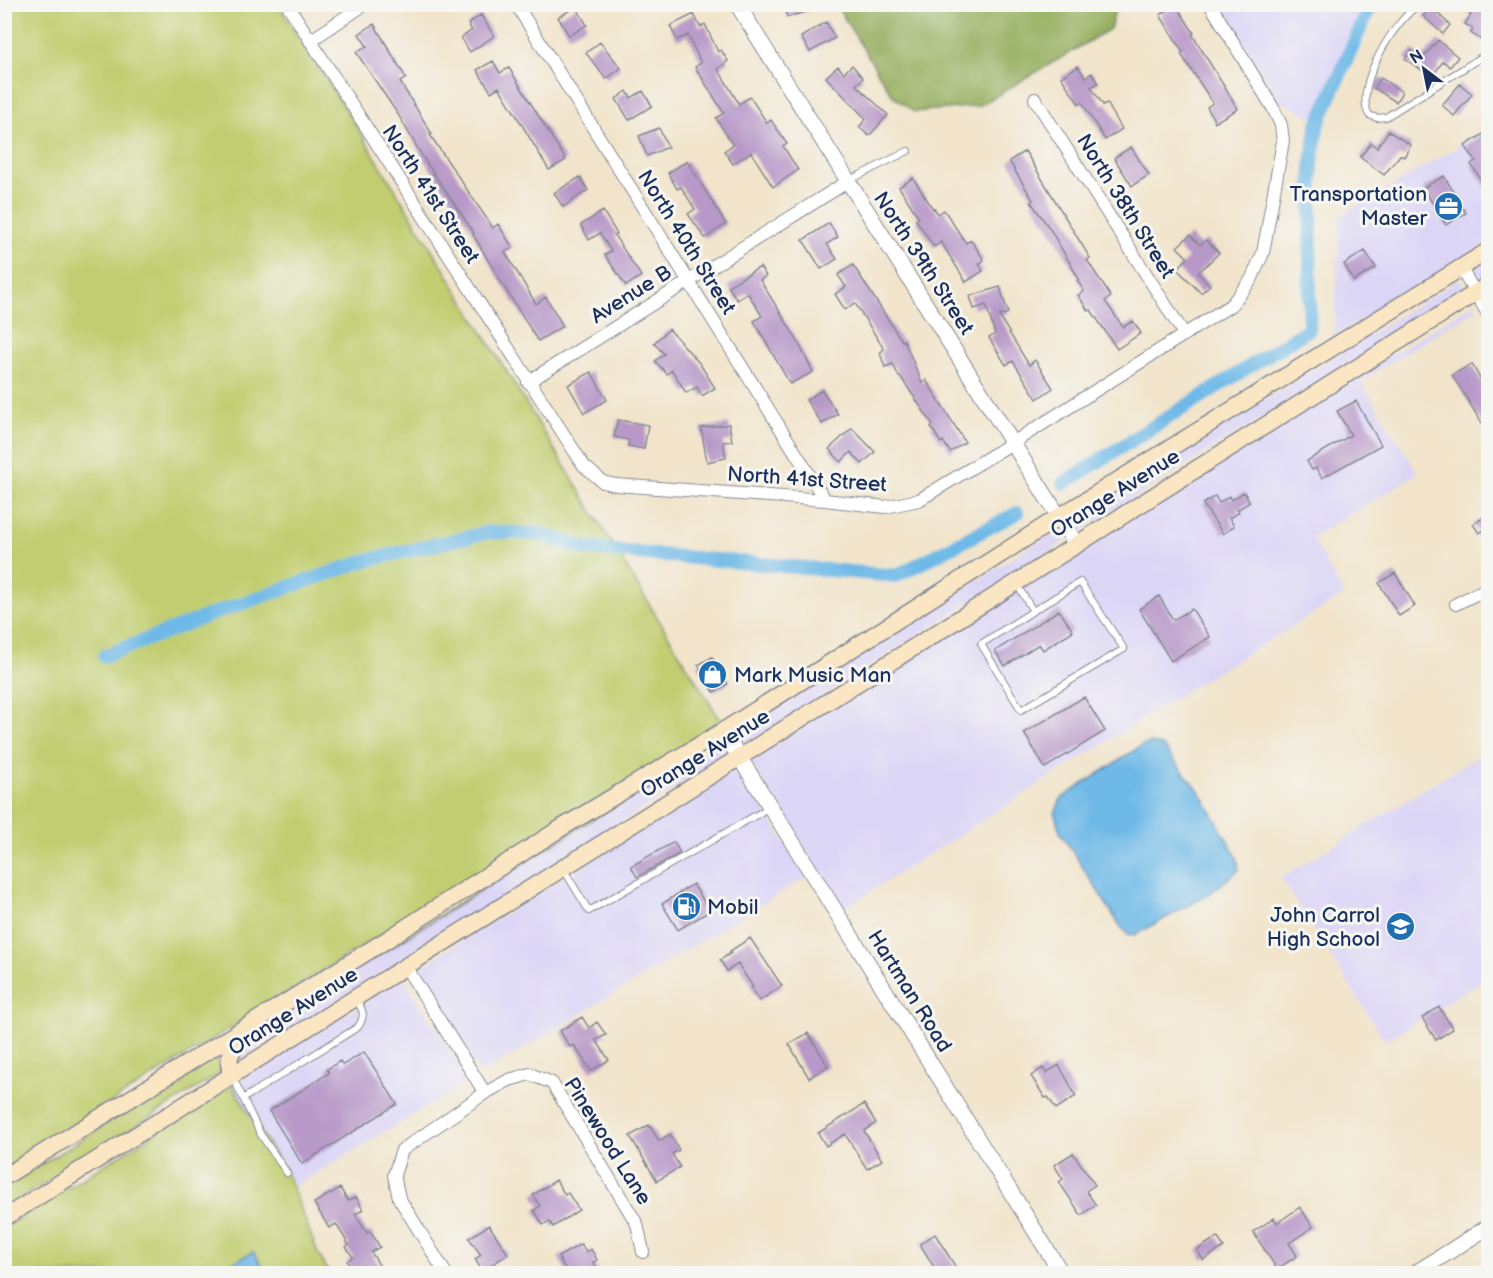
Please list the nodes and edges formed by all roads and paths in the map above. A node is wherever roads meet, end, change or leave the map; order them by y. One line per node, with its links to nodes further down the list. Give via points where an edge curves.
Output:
1 (287, 4): 7 (street, North 41st Street)
2 (365, 4): 7 (street)
3 (516, 4): 14 (street, North 40th Street)
4 (737, 4): 11 (street, North 39th Street)
5 (1210, 4): 17 (street, North 41st Street, via 1273,108 1283,141 1263,253 1251,280 1231,305)
6 (1420, 4): 8 (lane, via 1393,32 1372,72 1365,97 1369,116 1386,117)
7 (310, 41): 18 (street, North 41st Street)
8 (1488, 53)
9 (1035, 99): 17 (street, North 38th Street)
10 (908, 151): 11 (lane)
11 (847, 182): 14 (street, Avenue B); 19 (street, North 39th Street)
12 (1488, 251): 13 (main road, Orange Avenue)
13 (1461, 269): 15 (street); 21 (main road, Orange Avenue)
14 (688, 282): 18 (street, Avenue B); 20 (street, North 40th Street)
15 (1482, 289): 16 (street); 22 (main road, Orange Avenue)
16 (1488, 314)
17 (1185, 334): 19 (street, North 41st Street)
18 (528, 382): 20 (street, North 41st Street, via 584,466 603,482)
19 (1014, 442): 20 (street, North 41st Street, via 919,500 885,507); 21 (street, North 39th Street)
20 (825, 500)
21 (1059, 517): 22 (street, North 39th Street); 27 (main road, Orange Avenue)
22 (1076, 544): 23 (main road, Orange Avenue)
23 (1016, 582): 26 (lane); 28 (main road, Orange Avenue)
24 (1488, 588): 25 (street)
25 (1456, 604)
26 (1033, 610): 26 (lane, via 1080,582 1124,649 1022,710 981,644)
27 (723, 731): 28 (street, Hartman Road); 32 (main road, Orange Avenue)
28 (740, 757): 29 (street, Hartman Road); 30 (main road, Orange Avenue)
29 (771, 807): 30 (lane, via 589,911); 43 (street, Hartman Road)
30 (563, 868): 31 (main road, Orange Avenue)
31 (406, 967): 33 (main road, Orange Avenue); 35 (street)
32 (338, 970): 34 (main road, via 331,984 240,1041 230,1056); 38 (main road, Orange Avenue)
33 (356, 999): 34 (main road, Orange Avenue); 36 (lane, via 364,1016 358,1027)
34 (232, 1076): 36 (lane); 39 (main road, Orange Avenue)
35 (485, 1094): 41 (street, Pinewood Lane, via 509,1080 530,1074 552,1083 637,1224); 42 (street, Pinewood Lane, via 402,1150 394,1175 399,1198)
36 (244, 1098): 37 (lane, via 261,1135)
37 (287, 1173)
38 (4, 1177)
39 (4, 1218)
40 (1488, 1227): 44 (street)
41 (643, 1252)
42 (446, 1274)
43 (1062, 1274)
44 (1414, 1274)

